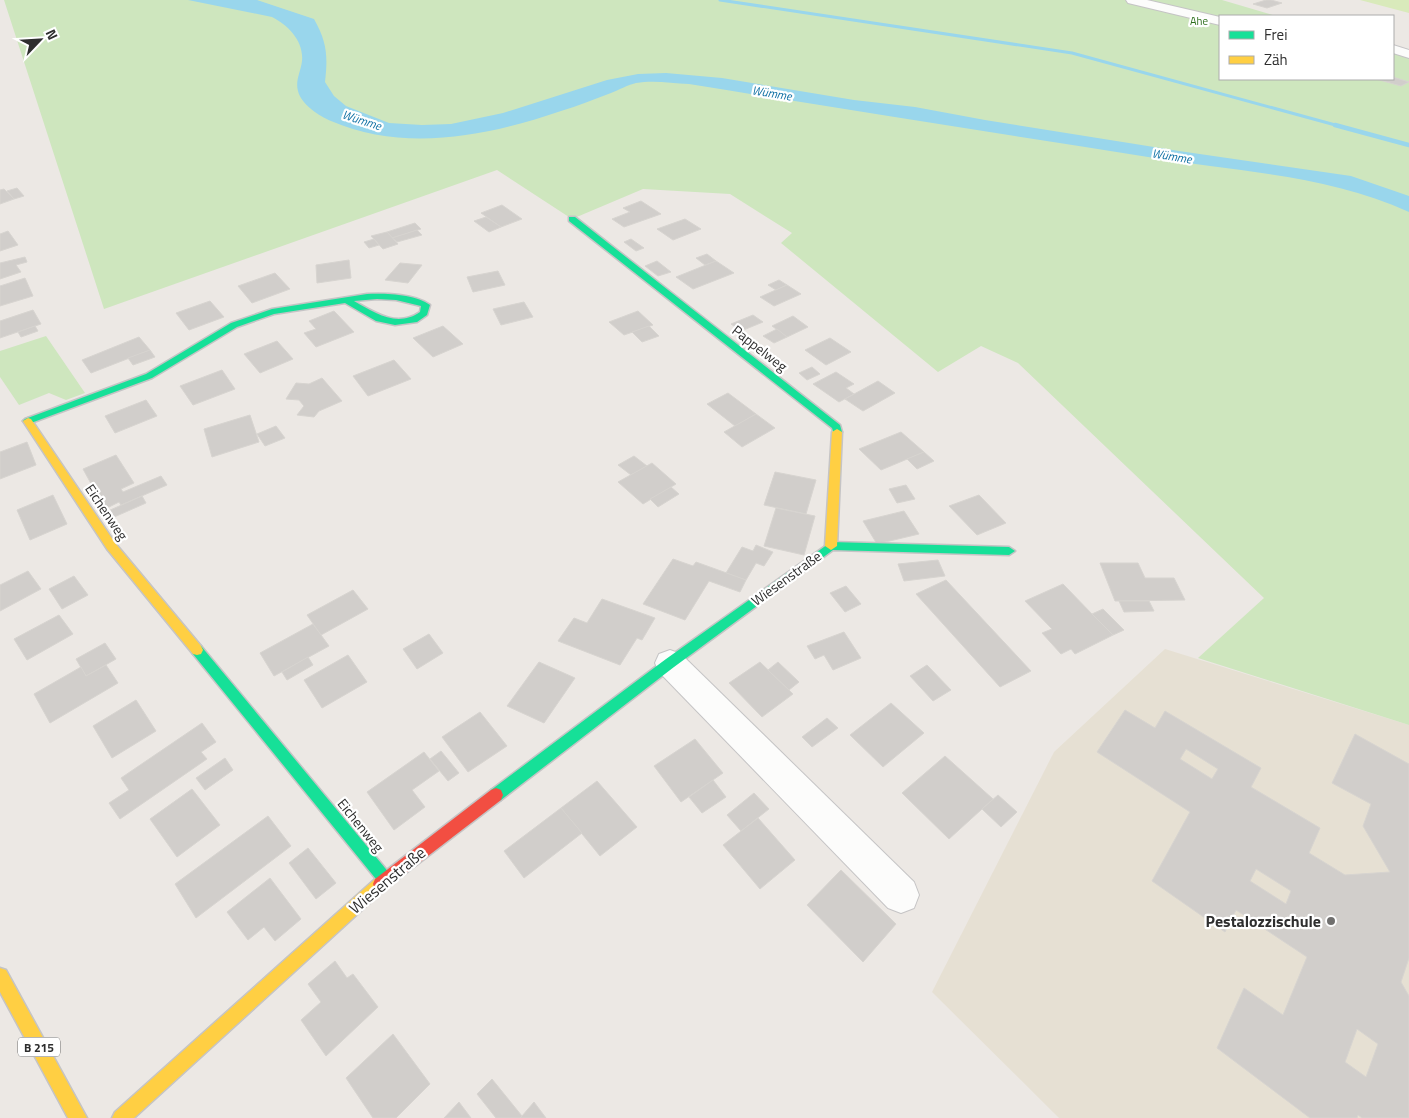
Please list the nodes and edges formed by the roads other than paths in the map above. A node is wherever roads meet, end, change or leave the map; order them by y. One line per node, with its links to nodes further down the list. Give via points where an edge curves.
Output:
1 (1132, 0): 2 (street)
2 (1219, 21)
3 (1394, 49): 4 (street)
4 (1409, 54)
5 (572, 219): 7 (street, Pappelweg, via 837,427)
6 (346, 300): 6 (street, Eichenweg, via 379,319 395,322 414,320 424,313 426,305 403,296 370,295); 10 (street, Eichenweg, via 272,312 234,325 149,376 28,421 111,546)
7 (831, 546): 8 (street, Wiesenstraße); 9 (street, Wiesenstraße)
8 (1009, 550)
9 (670, 662): 10 (street, Wiesenstraße); 11 (street)
10 (385, 879): 14 (street, Wiesenstraße)
11 (901, 894)
12 (0, 976): 13 (street, B 215)
13 (78, 1118)
14 (121, 1118)

